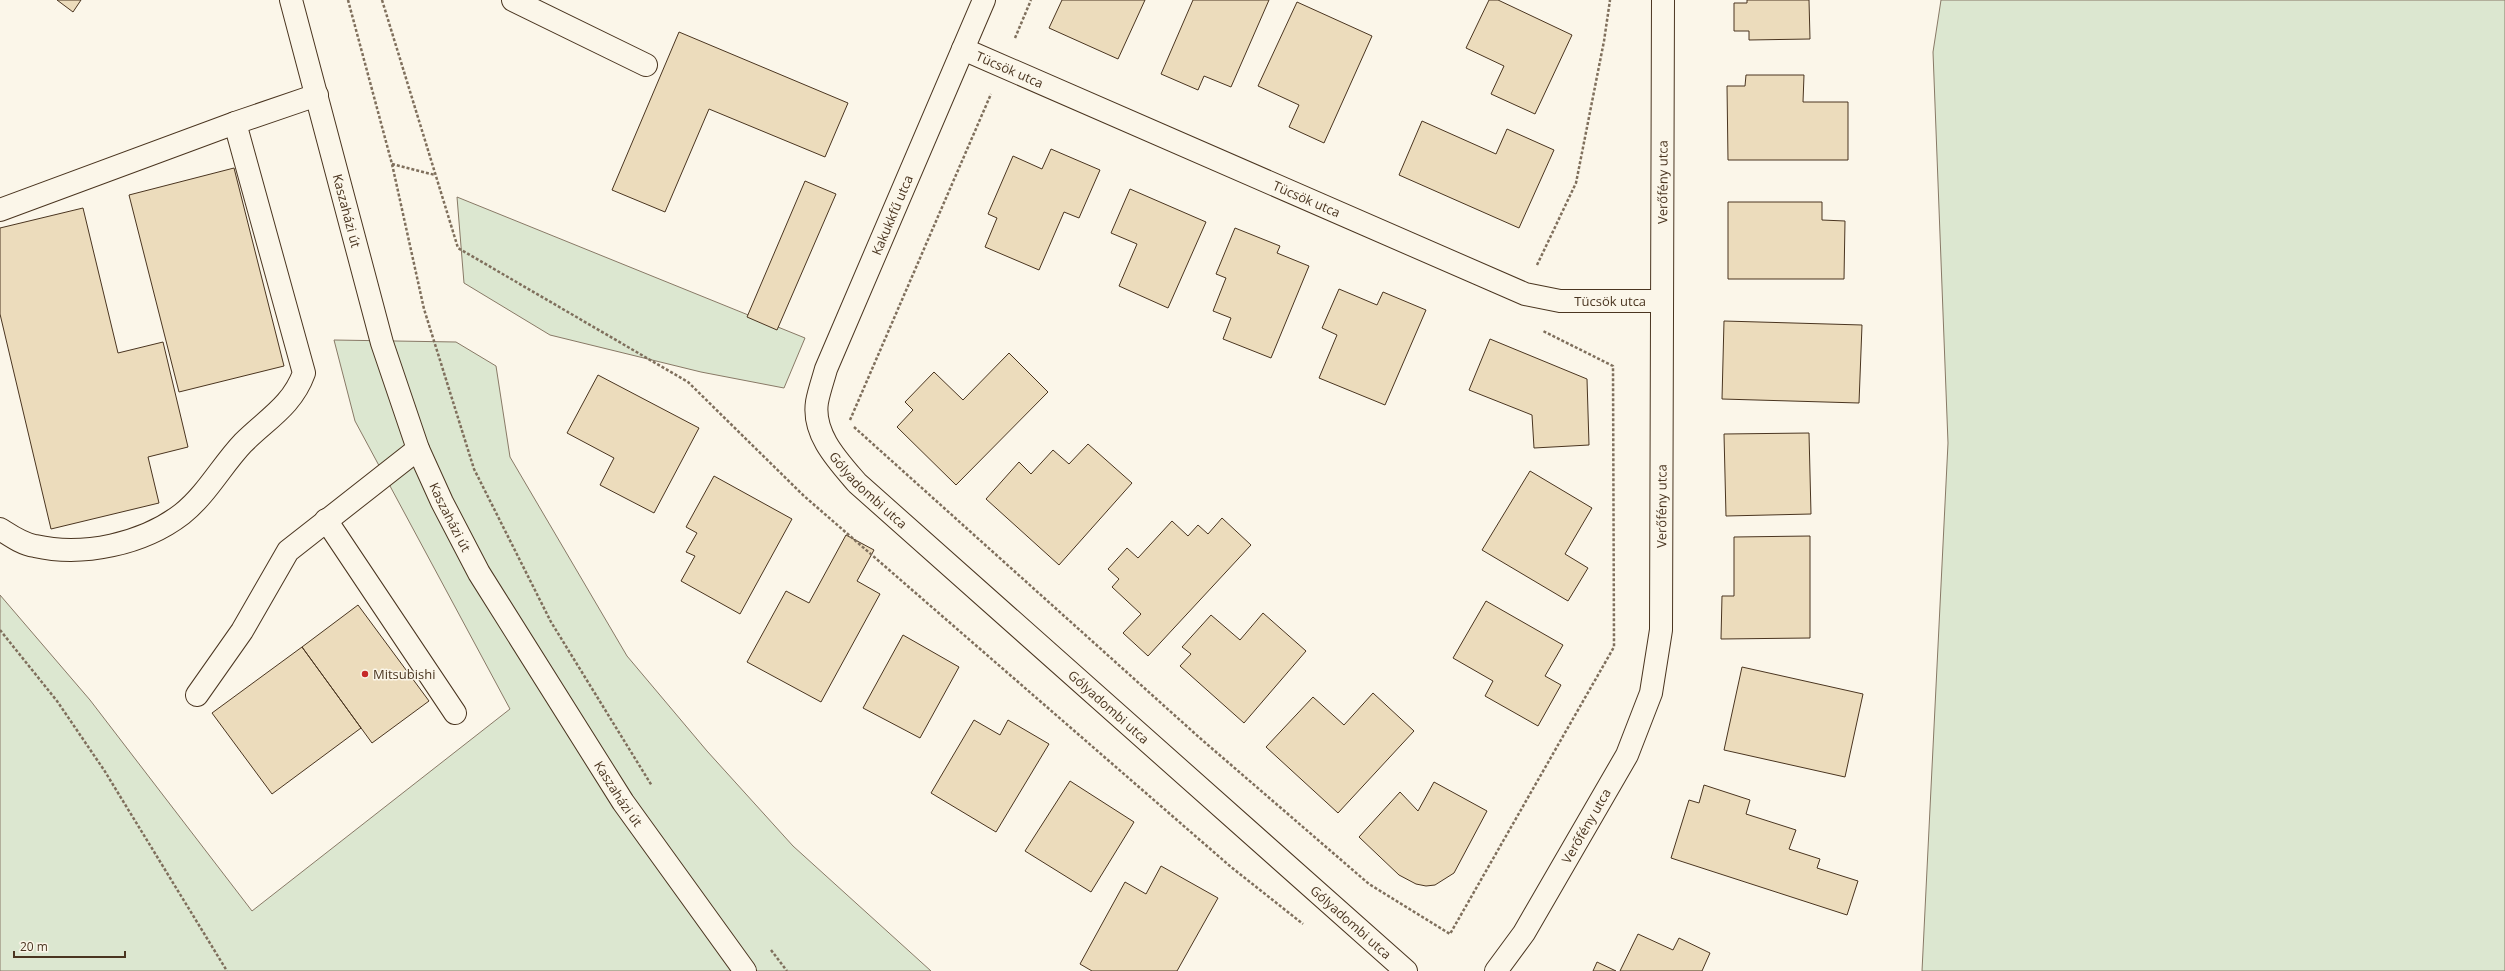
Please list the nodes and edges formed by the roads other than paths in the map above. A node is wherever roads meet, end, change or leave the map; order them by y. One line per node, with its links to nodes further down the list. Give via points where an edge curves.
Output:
1 (291, 0): 7 (street, Kaszaházi út)
2 (513, 0): 6 (street)
3 (984, 0): 5 (street, Kakukkfű utca)
4 (1663, 0): 10 (street, Verőfény utca)
5 (963, 49): 10 (street, Tücsök utca, via 1525,294 1560,301); 11 (street, Kakukkfű utca, via 826,370 817,404)
6 (646, 64)
7 (317, 95): 8 (street); 12 (street, Kaszaházi út, via 382,343)
8 (235, 122): 9 (street); 14 (street, via 304,373 291,400 243,442 201,496 183,513 159,529 115,544 67,549 35,546 16,539)
9 (0, 210)
10 (1662, 301): 19 (street, Verőfény utca, via 1661,630 1651,693 1627,755 1524,933)
11 (821, 434): 18 (street, Gólyadombi utca, via 837,460 857,483)
12 (418, 449): 13 (street); 17 (street, Kaszaházi út, via 479,573 552,692 623,802)
13 (326, 520): 15 (street, via 288,551 242,631); 16 (street)
14 (0, 529)
15 (197, 694)
16 (455, 713)
17 (745, 971)
18 (1406, 971)
19 (1496, 971)

